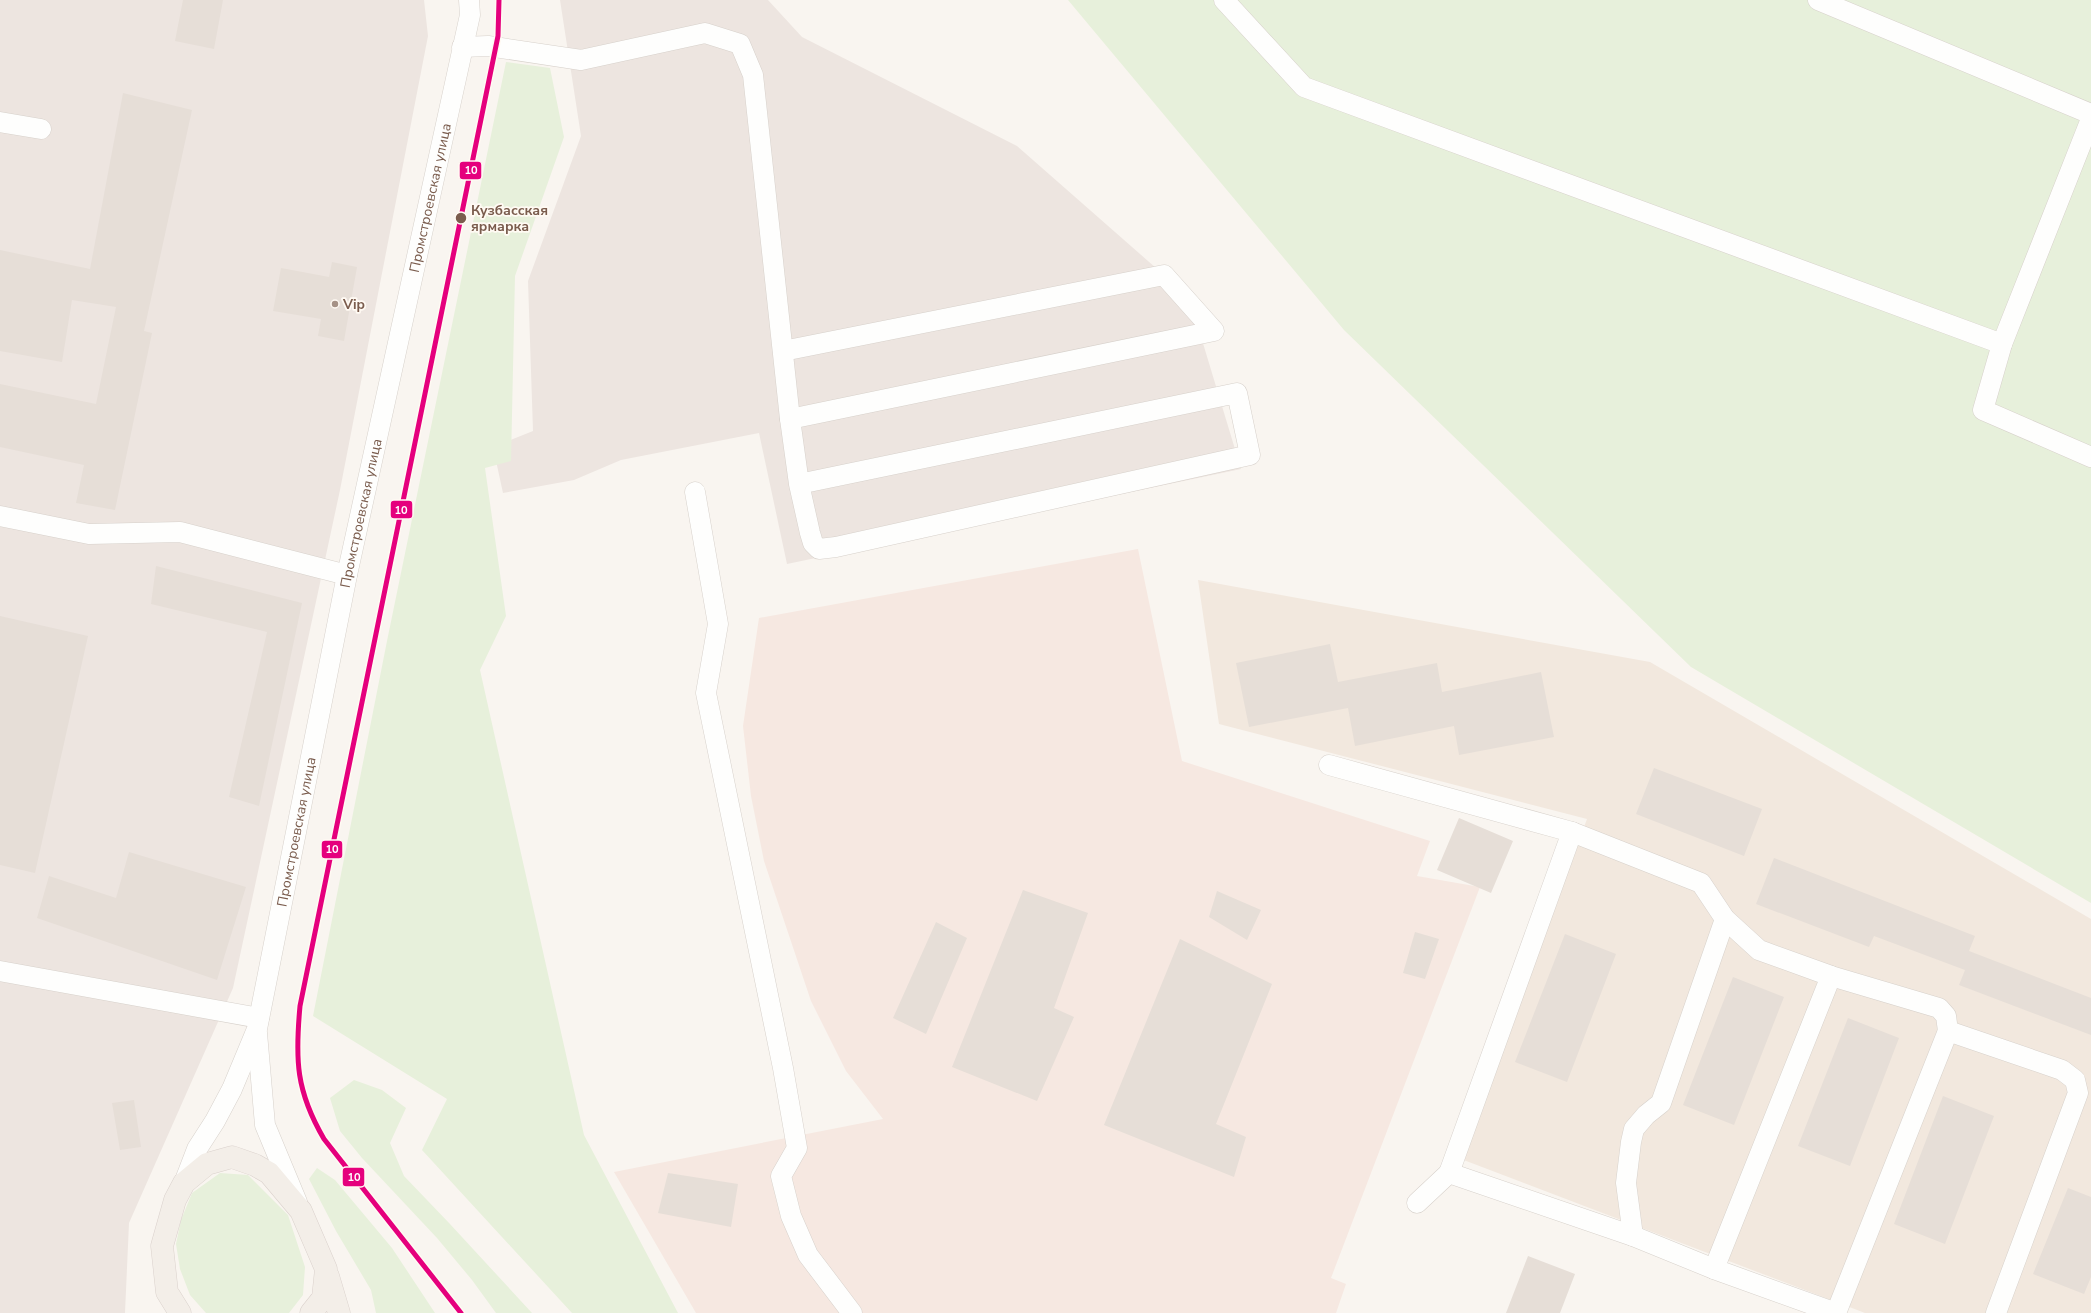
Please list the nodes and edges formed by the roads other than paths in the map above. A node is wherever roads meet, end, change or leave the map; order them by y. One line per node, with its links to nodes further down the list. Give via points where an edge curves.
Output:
1 (1224, 0): 9 (street, via 1304,87)
2 (1818, 0): 5 (street)
3 (466, 5): 4 (street, Промстроевская улица)
4 (462, 47): 10 (street, via 488,46 581,60 705,33 740,44 753,75); 16 (street, Промстроевская улица)
5 (2091, 114)
6 (2091, 119): 9 (street)
7 (0, 122): 8 (street)
8 (41, 129)
9 (2002, 344): 12 (street, via 1984,410)
10 (783, 351): 11 (street); 11 (street, via 1164,275 1214,331)
11 (790, 419): 13 (street)
12 (2091, 457)
13 (799, 484): 13 (street, via 813,543 819,549 1250,455 1237,393)
14 (695, 492): 36 (street, via 718,624 706,693 797,1148 781,1176 791,1216 808,1255)
15 (0, 516): 16 (street, via 89,534 180,532)
16 (347, 575): 22 (street, Промстроевская улица)
17 (1329, 765): 18 (street)
18 (1572, 832): 19 (street, via 1701,883); 24 (street)
19 (1725, 919): 21 (street, via 1759,950); 28 (street, via 1662,1103 1646,1115 1634,1129 1626,1183)
20 (0, 971): 22 (street)
21 (1831, 976): 23 (street, via 1939,1008 1946,1016); 30 (street)
22 (258, 1023): 25 (street, via 232,1089 197,1149); 27 (street, via 265,1125)
23 (1948, 1030): 37 (street); 38 (street, via 2062,1070 2075,1080 2078,1093)
24 (1449, 1173): 26 (street); 28 (street)
25 (184, 1183): 27 (main road, via 207,1164 232,1157 269,1173); 31 (main road, via 175,1200 162,1246)
26 (1418, 1203)
27 (300, 1211): 29 (main road)
28 (1633, 1236): 30 (street)
29 (326, 1269): 34 (main road, via 323,1298); 35 (main road)
30 (1714, 1269): 37 (street)
31 (167, 1292): 32 (main road); 33 (main road)
32 (168, 1313)
33 (180, 1313)
34 (311, 1313)
35 (340, 1313)
36 (852, 1313)
37 (1836, 1313)
38 (1996, 1313)

